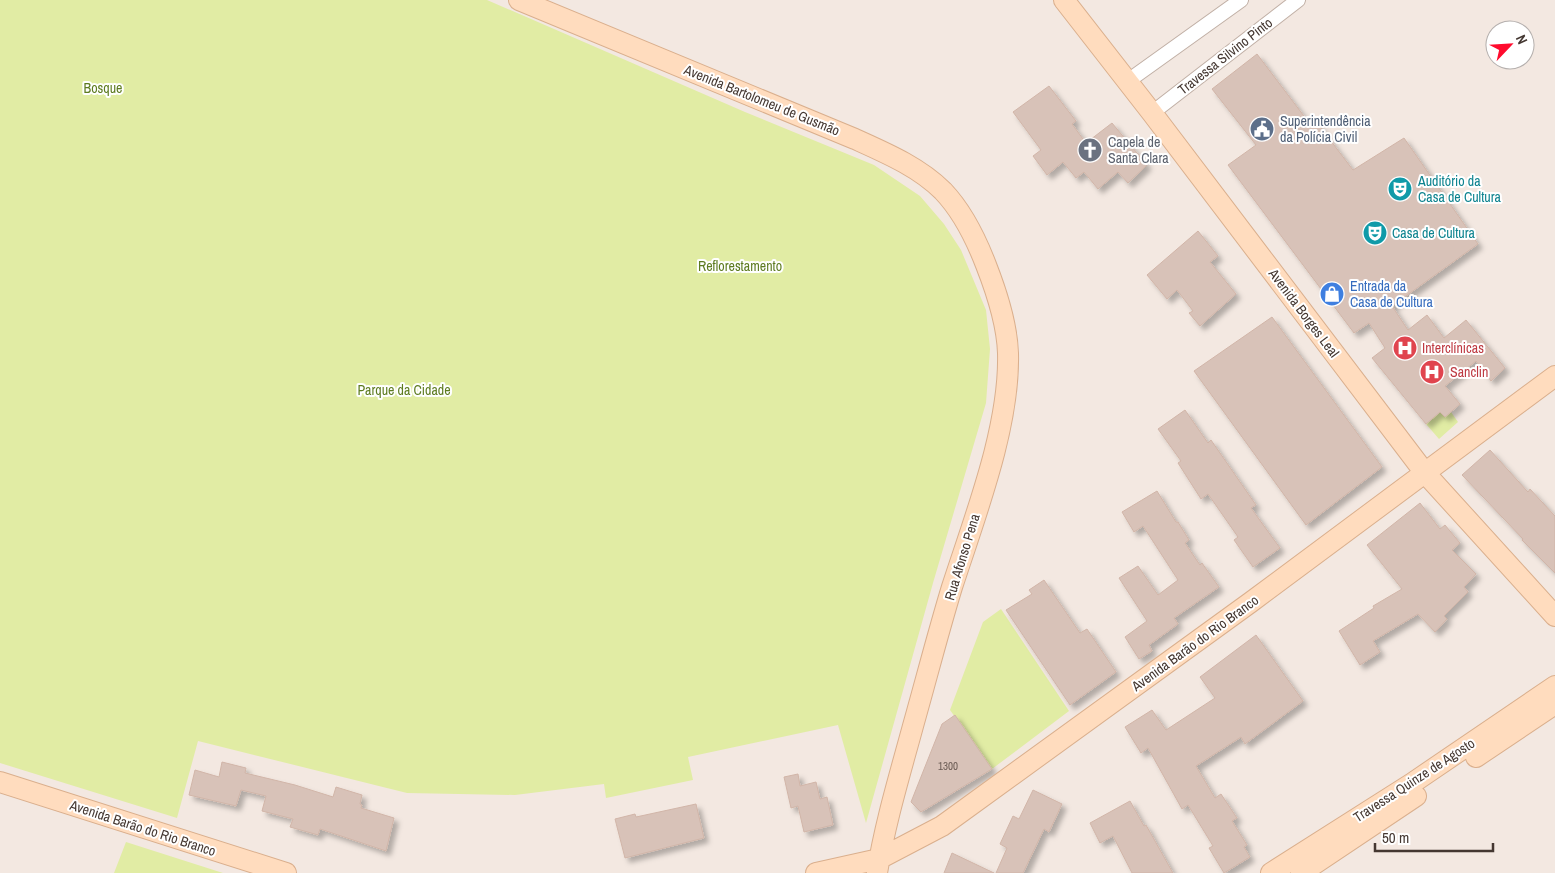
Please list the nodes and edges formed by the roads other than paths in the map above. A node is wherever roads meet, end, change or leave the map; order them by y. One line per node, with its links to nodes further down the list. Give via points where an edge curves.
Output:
1 (519, 0): 7 (main road, Avenida Bartolomeu de Gusmão, via 896,158 943,192)
2 (1064, 0): 5 (main road, Avenida Borges Leal)
3 (1241, 0): 5 (street)
4 (1298, 0): 6 (street, Travessa Silvino Pinto)
5 (1128, 81): 6 (main road, Avenida Borges Leal)
6 (1152, 113): 9 (main road, Avenida Borges Leal)
7 (976, 241): 16 (main road, Rua Afonso Pena, via 1001,308 1008,352 1004,408 890,808)
8 (1555, 376): 9 (main road, Avenida Barão do Rio Branco)
9 (1425, 473): 10 (main road, Avenida Borges Leal); 16 (main road, Avenida Barão do Rio Branco, via 942,826)
10 (1555, 616)
11 (1555, 686): 14 (main road, Travessa Quinze de Agosto)
12 (1555, 704): 14 (main road, Travessa Quinze de Agosto)
13 (0, 782): 17 (main road, Avenida Barão do Rio Branco)
14 (1415, 789): 15 (main road, Travessa Quinze de Agosto)
15 (1303, 865): 19 (main road, Travessa Quinze de Agosto)
16 (878, 866): 18 (main road, Avenida Barão do Rio Branco)
17 (286, 873)
18 (816, 873)
19 (1271, 873)

